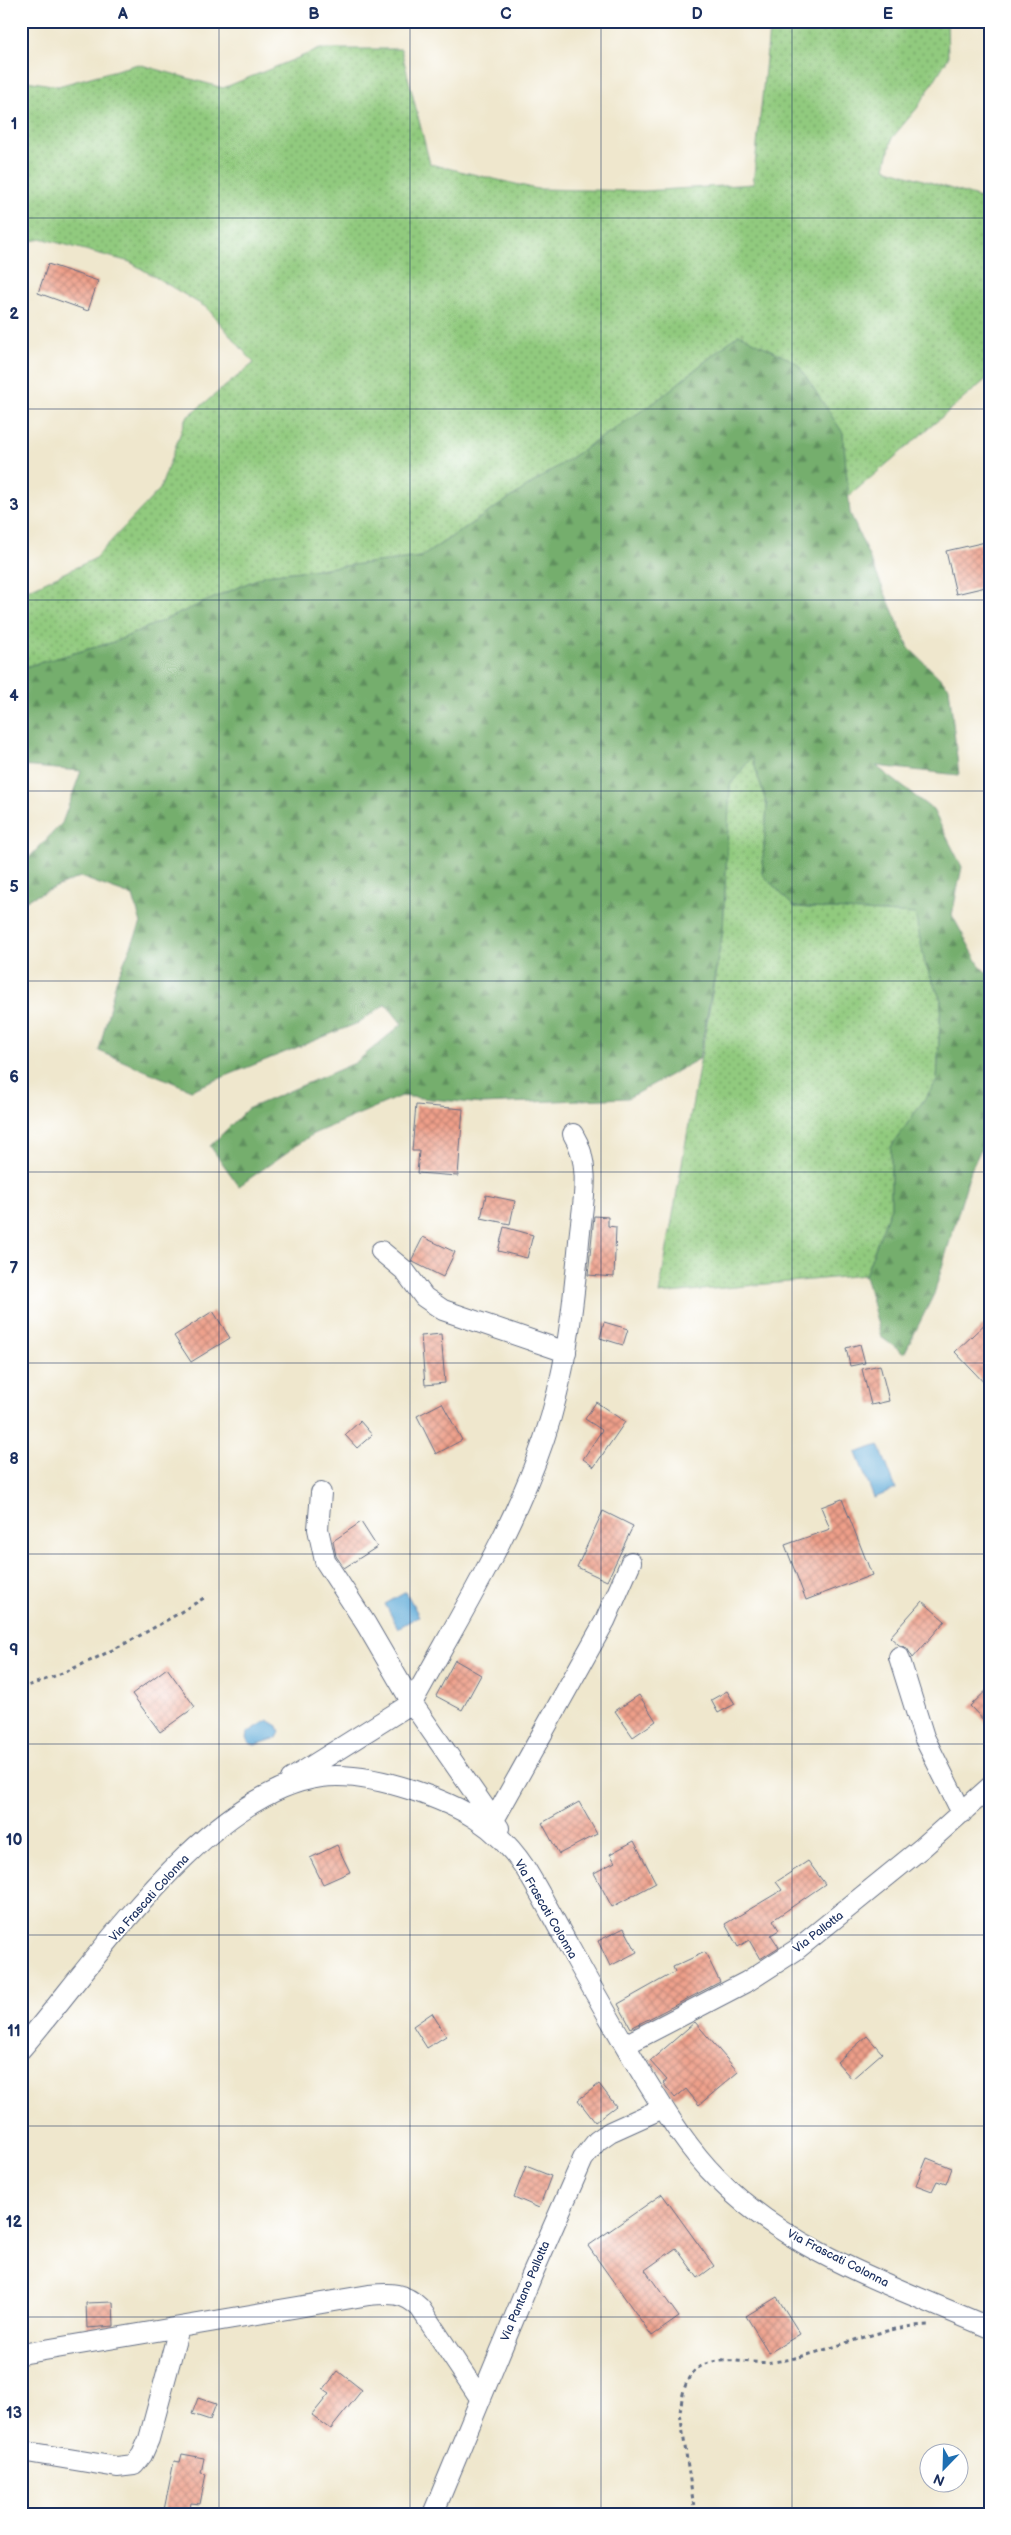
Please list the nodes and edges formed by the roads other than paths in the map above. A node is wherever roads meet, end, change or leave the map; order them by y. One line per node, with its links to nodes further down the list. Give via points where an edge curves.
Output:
1 (573, 1134): 3 (street, via 580,1147 585,1170)
2 (381, 1252): 3 (street, via 404,1270 424,1296 443,1310)
3 (566, 1352): 7 (street, via 551,1416 529,1481)
4 (321, 1493): 7 (street, via 318,1529 325,1561)
5 (631, 1562): 11 (street, via 605,1621)
6 (898, 1657): 10 (street, via 924,1737)
7 (412, 1702): 9 (street); 11 (street)
8 (990, 1787): 10 (street, Via Pallotta)
9 (236, 1813): 12 (street, Via Frascati Colonna, via 279,1789 312,1779 342,1776 381,1781 446,1801 473,1815 507,1846); 14 (street, Via Frascati Colonna, via 196,1846 161,1882)
10 (962, 1813): 13 (street, Via Pallotta, via 796,1950 748,1981)
11 (494, 1820): 12 (street)
12 (526, 1870): 13 (street, Via Frascati Colonna)
13 (625, 2046): 15 (street, Via Frascati Colonna)
14 (21, 2049)
15 (663, 2108): 17 (street, Via Frascati Colonna, via 717,2178 777,2226 845,2264); 19 (street, Via Pantano Pallotta, via 610,2132 597,2141 583,2159)
16 (179, 2328): 18 (street); 19 (street, via 396,2293 409,2298 420,2308); 20 (street, via 149,2439 134,2465 117,2467)
17 (990, 2328)
18 (21, 2354)
19 (480, 2398): 21 (street, Via Pantano Pallotta)
20 (21, 2450)
21 (433, 2514)

